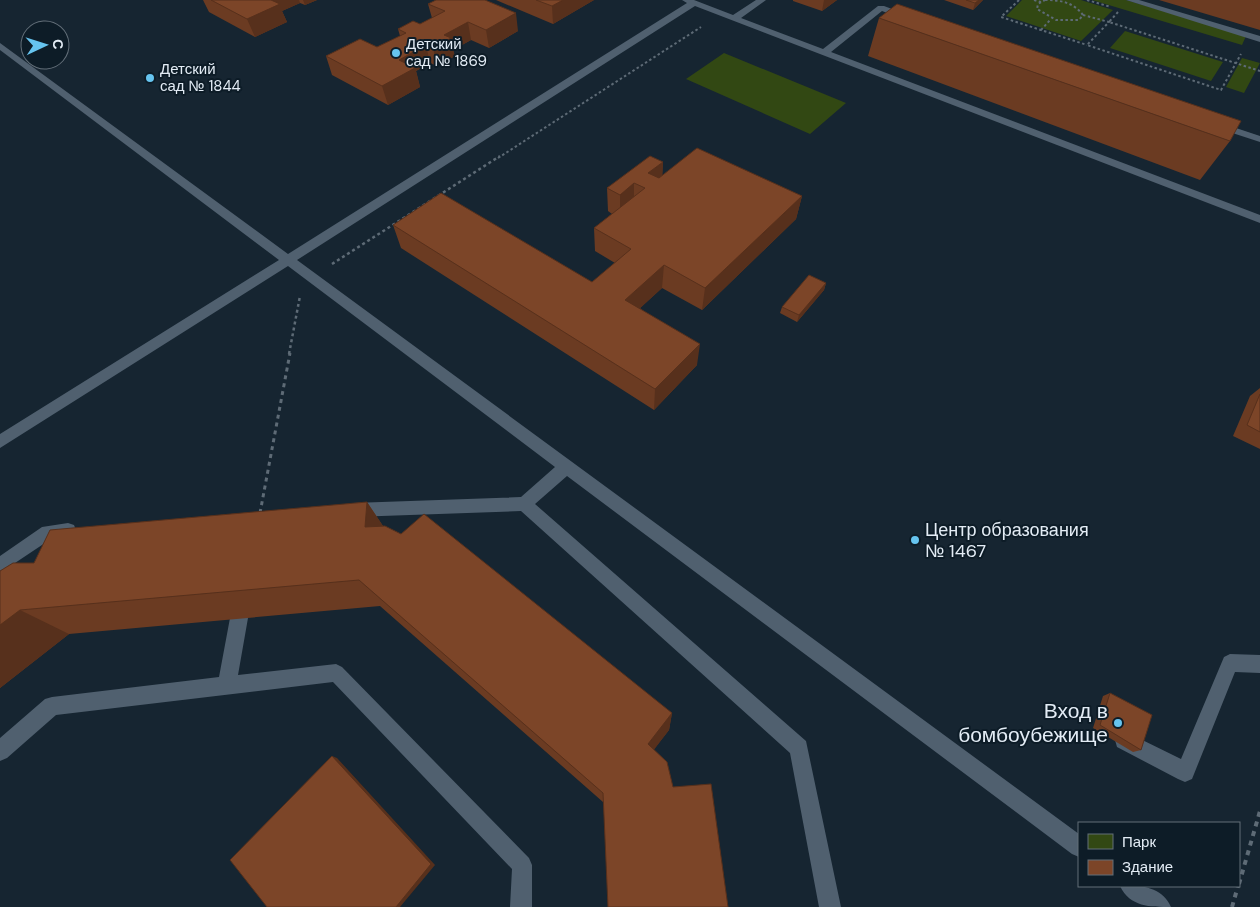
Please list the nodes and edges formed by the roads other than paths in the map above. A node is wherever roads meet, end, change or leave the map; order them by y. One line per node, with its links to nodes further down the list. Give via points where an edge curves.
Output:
1 (762, 0): 6 (lane)
2 (892, 0): 5 (lane)
3 (1130, 0): 8 (lane)
4 (690, 2): 6 (lane); 14 (lane)
5 (881, 8): 7 (lane); 10 (lane)
6 (734, 18): 10 (lane)
7 (918, 21)
8 (1255, 38)
9 (0, 46): 14 (lane)
10 (824, 52): 13 (lane)
11 (1205, 120): 12 (lane)
12 (1260, 139)
13 (1258, 214)
14 (289, 260): 15 (lane); 16 (lane)
15 (0, 442)
16 (567, 466): 17 (lane); 26 (lane)
17 (524, 504): 18 (lane); 29 (lane, via 798,748)
18 (338, 510)
19 (87, 528): 20 (lane, via 48,532)
20 (0, 565)
21 (239, 618): 23 (lane)
22 (1260, 664): 24 (lane, via 1230,663 1185,772)
23 (227, 685): 25 (lane, via 52,706); 28 (lane, via 336,673 522,865)
24 (1122, 739)
25 (0, 751)
26 (1078, 846)
27 (1132, 887): 30 (lane)
28 (521, 907)
29 (830, 907)
30 (1160, 907)

